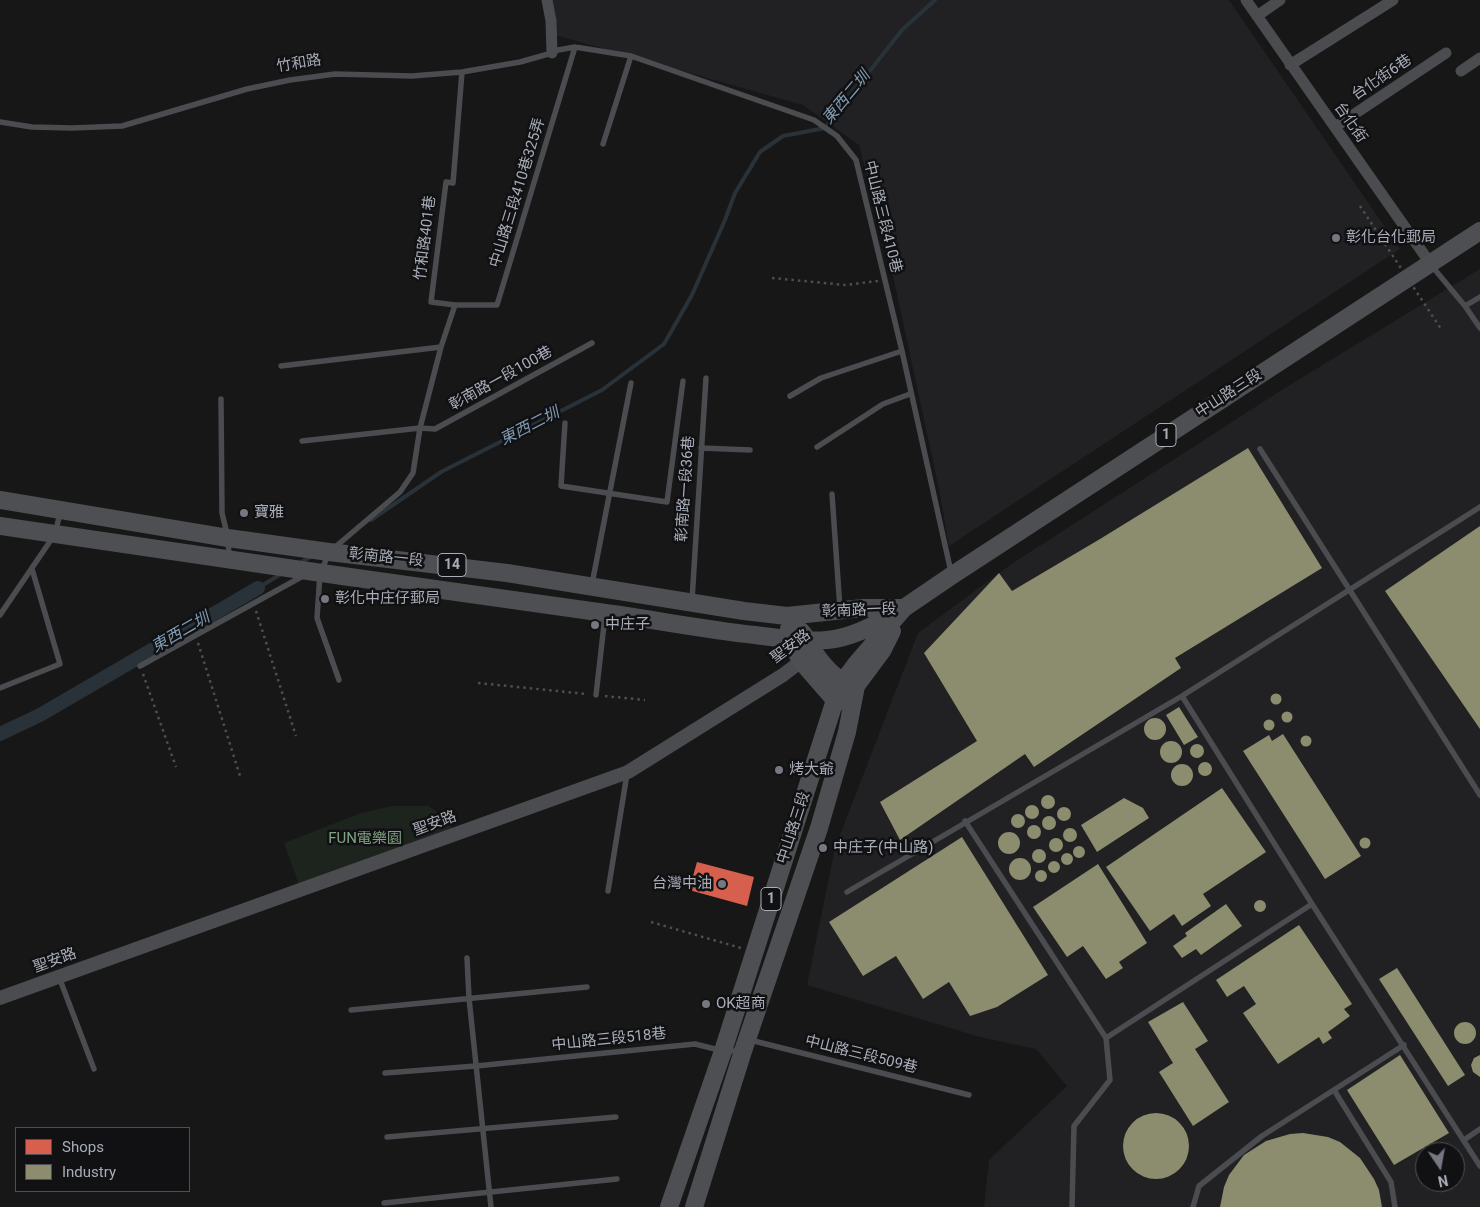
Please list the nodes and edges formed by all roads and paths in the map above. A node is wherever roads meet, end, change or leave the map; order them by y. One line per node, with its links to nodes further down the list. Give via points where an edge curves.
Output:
1 (547, 0): 7 (street)
2 (1246, 0): 5 (street, 台化街)
3 (1280, 0): 5 (street)
4 (1393, 0): 11 (street)
5 (1257, 16): 11 (street, 台化街)
6 (575, 47): 7 (lane, 中山路三段410巷); 9 (lane, 中山路三段410巷); 23 (lane, 中山路三段410巷325弄, via 497,305)
7 (552, 53): 13 (lane, 竹和路)
8 (1446, 53): 15 (street, 台化街6巷)
9 (631, 56): 16 (lane); 21 (lane, 中山路三段410巷, via 814,120 837,136 856,160)
10 (1480, 58): 12 (street)
11 (1290, 66): 15 (street, 台化街)
12 (1461, 71)
13 (462, 72): 14 (lane, 竹和路, via 412,76 335,74 290,80 246,88 122,126 32,127); 23 (lane, 竹和路401巷, via 453,183 446,182 431,302)
14 (0, 122)
15 (1335, 127): 19 (street, 台化街)
16 (603, 144)
17 (1360, 206): 26 (path, bridge)
18 (1480, 231): 19 (main road, 中山路三段 / 1)
19 (1430, 263): 24 (lane); 56 (main road, 中山路三段 / 1)
20 (772, 278): 21 (path, via 845,285)
21 (884, 280): 29 (lane, 中山路三段410巷)
22 (1480, 297): 24 (lane)
23 (455, 304): 28 (lane, 彰南路一段100巷)
24 (1465, 306): 25 (lane)
25 (1480, 328)
26 (1441, 329)
27 (592, 343): 38 (lane, 彰南路一段100巷, via 435,429)
28 (441, 347): 30 (lane); 38 (lane, 彰南路一段100巷)
29 (902, 352): 34 (lane, 中山路三段410巷); 35 (lane, via 821,378)
30 (281, 366)
31 (706, 378): 41 (lane, 彰南路一段36巷)
32 (683, 381): 44 (lane, via 667,502)
33 (631, 383): 44 (lane)
34 (910, 394): 40 (lane, via 883,404); 56 (lane, 中山路三段410巷)
35 (790, 396)
36 (222, 400): 51 (lane, via 222,513)
37 (565, 423): 44 (lane, via 561,486)
38 (420, 428): 39 (lane); 52 (lane, 彰南路一段100巷, via 413,473 400,492)
39 (302, 441)
40 (816, 447)
41 (701, 448): 43 (lane); 60 (lane, 彰南路一段36巷)
42 (1260, 449): 58 (lane)
43 (750, 450)
44 (610, 493): 57 (lane)
45 (832, 494): 62 (lane)
46 (0, 500): 48 (main road, 彰南路一段 / 14)
47 (1480, 507): 58 (lane)
48 (62, 509): 50 (lane); 51 (main road, 彰南路一段 / 14)
49 (0, 526): 50 (main road, 彰南路一段 / 14)
50 (54, 534): 53 (main road, 彰南路一段 / 14); 54 (lane)
51 (228, 538): 52 (main road, 彰南路一段 / 14); 53 (lane)
52 (330, 552): 55 (lane, 彰南路一段100巷); 57 (main road, 彰南路一段 / 14, via 508,573)
53 (229, 560): 55 (main road, 彰南路一段 / 14)
54 (32, 569): 64 (lane); 73 (lane, via 60,664)
55 (320, 574): 59 (lane, via 300,577); 63 (main road, 彰南路一段 / 14); 70 (lane, via 317,618)
56 (951, 576): 61 (main road, 中山路三段 / 1)
57 (592, 587): 60 (main road, 彰南路一段 / 14)
58 (1350, 590): 75 (lane); 83 (lane)
59 (254, 602): 66 (lane); 79 (path)
60 (692, 602): 65 (main road, 彰南路一段 / 14)
61 (904, 608): 62 (main road, 彰南路一段 / 14); 68 (main road, 彰南路一段, via 870,627 828,640); 72 (main road, 中山路三段 / 1, via 871,645)
62 (840, 611): 65 (main road, 彰南路一段 / 14)
63 (606, 613): 67 (main road, 彰南路一段 / 14); 74 (lane)
64 (0, 614)
65 (787, 616): 67 (main road); 68 (main road)
66 (195, 635): 69 (lane); 82 (path)
67 (790, 639): 68 (main road)
68 (808, 651): 72 (main road); 77 (main road); 81 (street, 聖安路, via 783,675)
69 (140, 666): 80 (path)
70 (339, 680)
71 (478, 683): 74 (path)
72 (849, 684): 77 (main road, 中山路三段 / 1); 78 (main road, 中山路三段 / 1)
73 (0, 688)
74 (596, 695): 76 (path)
75 (1182, 696): 84 (lane); 87 (lane)
76 (645, 700)
77 (835, 700): 78 (main road); 89 (main road, 中山路三段 / 1)
78 (852, 704): 97 (main road, 中山路三段 / 1, via 847,732 818,828)
79 (296, 736)
80 (176, 767)
81 (628, 772): 85 (lane); 91 (street, 聖安路)
82 (241, 779)
83 (1480, 795)
84 (965, 822): 86 (lane); 96 (lane)
85 (608, 891)
86 (848, 892)
87 (1312, 904): 96 (lane); 98 (lane)
88 (651, 922): 89 (path)
89 (754, 952): 99 (main road, 中山路三段 / 1)
90 (467, 958): 94 (lane)
91 (59, 977): 93 (street, 聖安路); 101 (lane)
92 (587, 987): 94 (lane)
93 (0, 998)
94 (469, 998): 95 (lane); 100 (lane)
95 (351, 1010)
96 (1106, 1038): 117 (lane, via 1110,1080 1074,1126)
97 (746, 1045): 99 (lane, 中山路三段518巷); 104 (lane, 中山路三段509巷); 116 (main road, 中山路三段 / 1)
98 (1404, 1045): 103 (lane); 109 (lane)
99 (723, 1051): 100 (lane, 中山路三段518巷, via 695,1044); 115 (main road, 中山路三段 / 1)
100 (476, 1066): 102 (lane, 中山路三段518巷); 106 (lane)
101 (94, 1068)
102 (385, 1073)
103 (1334, 1090): 118 (lane, via 1262,1136 1199,1186); 119 (lane, via 1391,1182)
104 (969, 1095)
105 (616, 1117): 106 (lane)
106 (482, 1129): 108 (lane); 112 (lane)
107 (1480, 1129): 109 (lane)
108 (387, 1137)
109 (1464, 1140): 110 (lane)
110 (1480, 1166)
111 (617, 1179): 112 (lane)
112 (488, 1192): 113 (lane); 114 (lane)
113 (384, 1203)
114 (491, 1207)
115 (669, 1207)
116 (694, 1207)
117 (1072, 1207)
118 (1193, 1207)
119 (1395, 1207)

